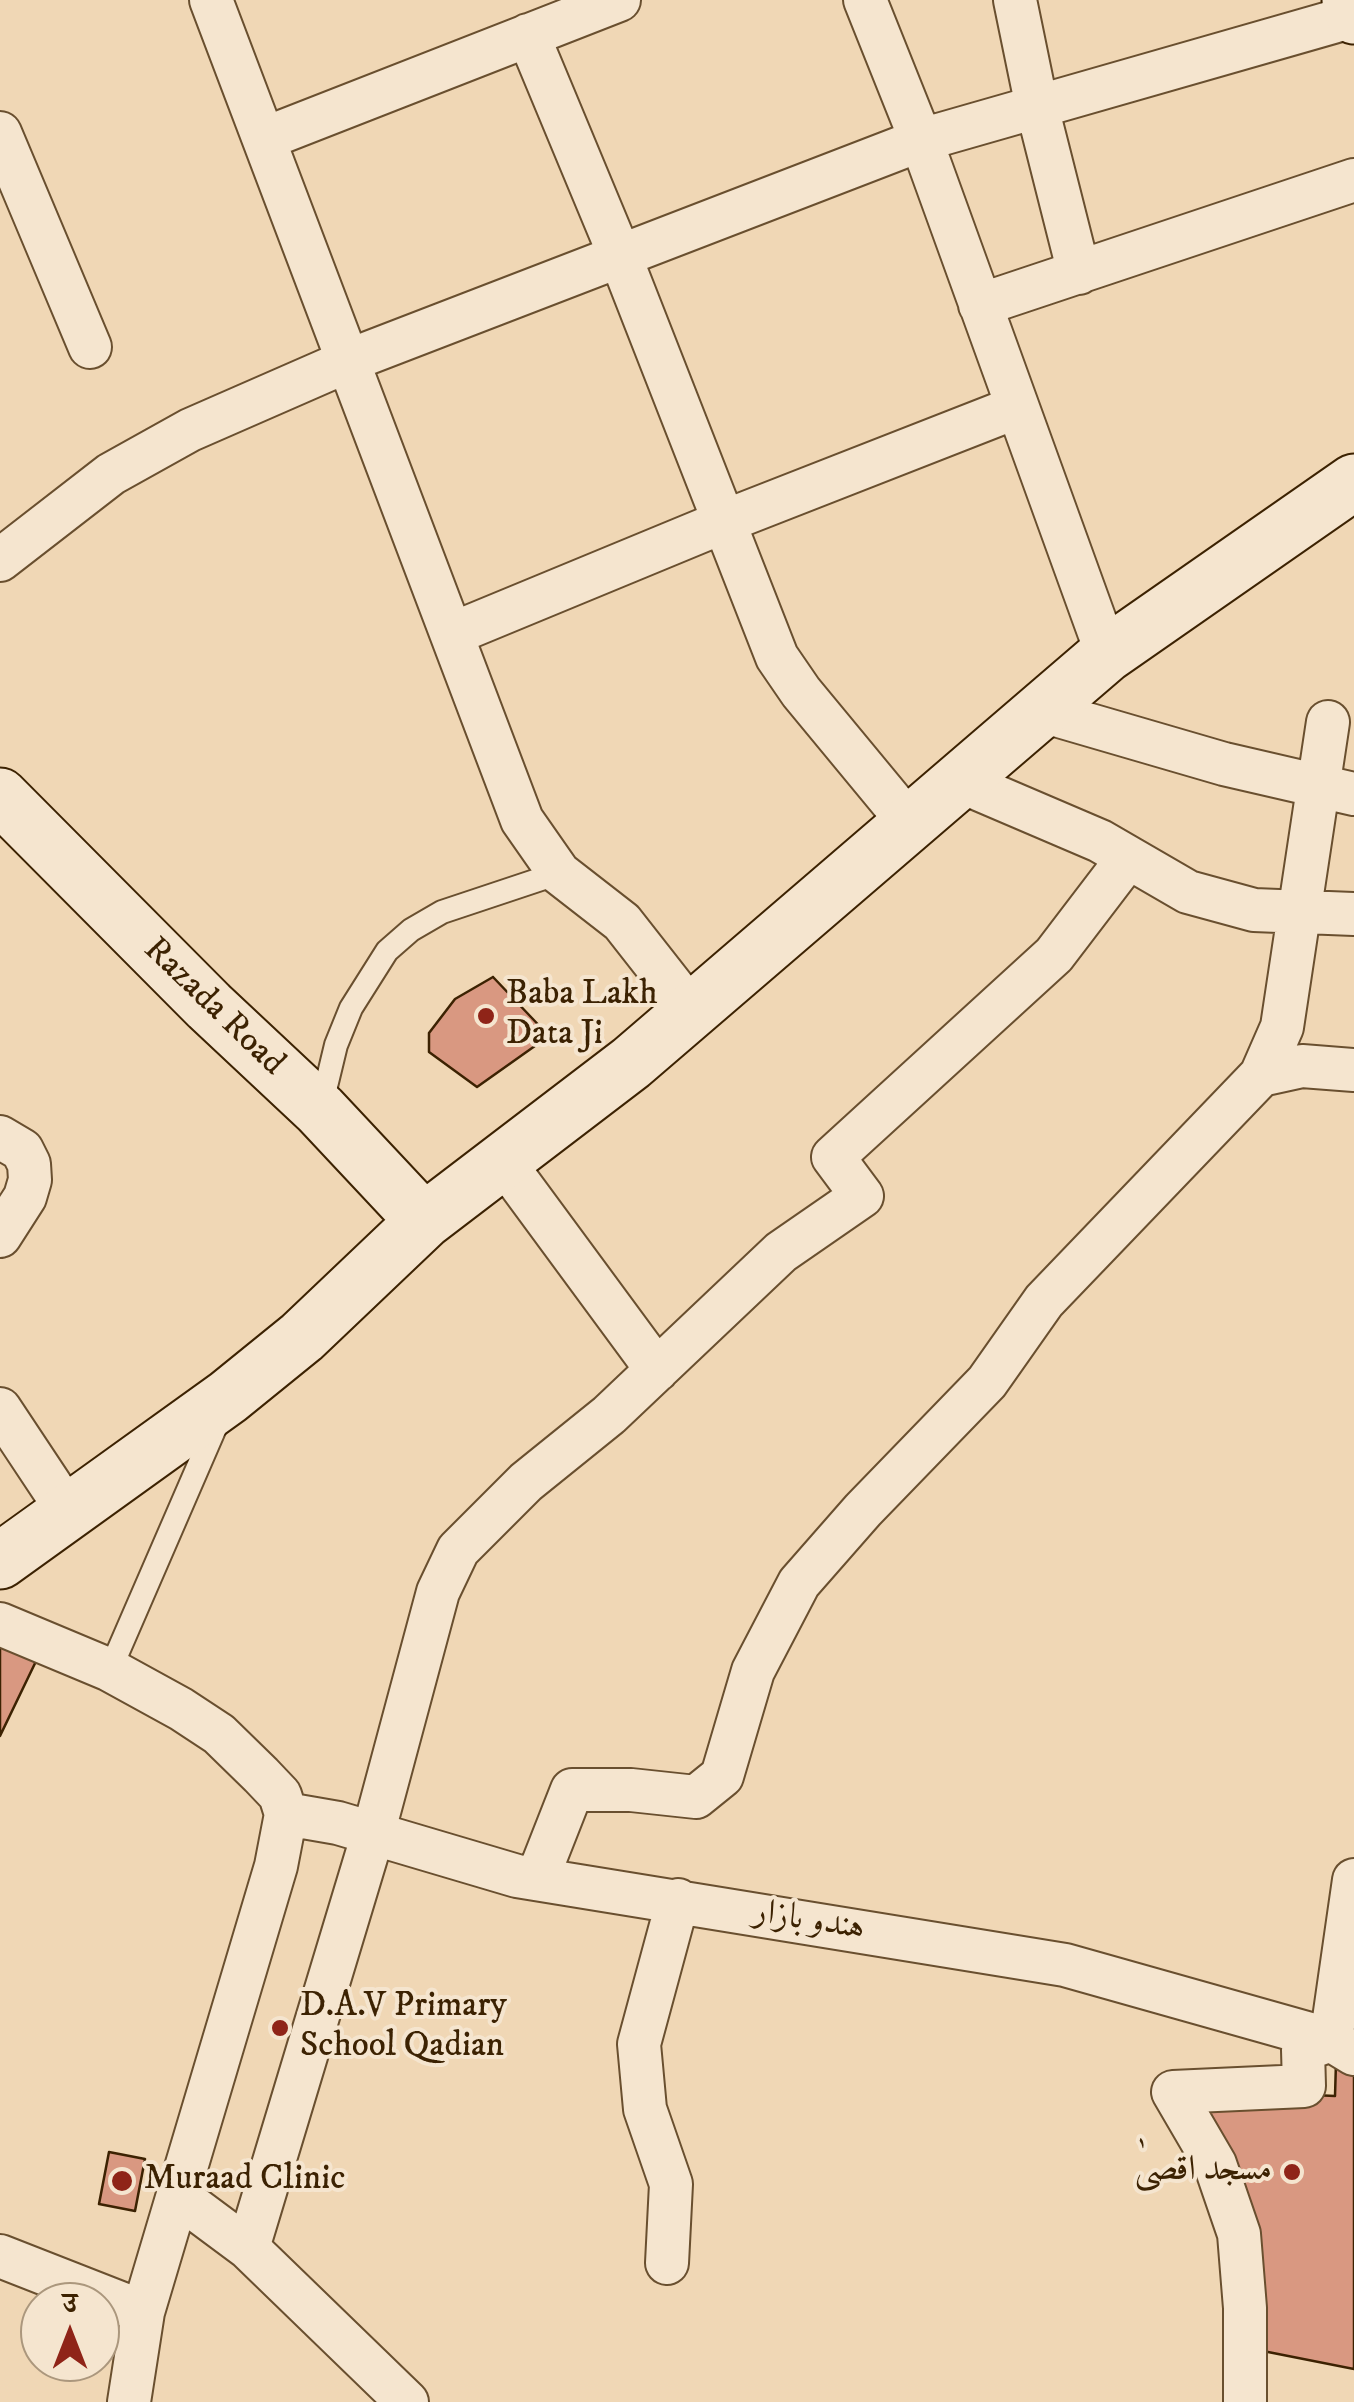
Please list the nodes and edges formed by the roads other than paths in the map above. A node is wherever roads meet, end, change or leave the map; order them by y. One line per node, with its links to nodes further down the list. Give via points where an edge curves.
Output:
1 (211, 0): 10 (street)
2 (620, 0): 7 (street)
3 (865, 0): 11 (street)
4 (1015, 0): 8 (street)
5 (1350, 0): 6 (main road)
6 (1354, 16): 8 (street)
7 (528, 36): 10 (street); 13 (street)
8 (1037, 107): 11 (street); 14 (street)
9 (0, 133): 16 (street)
10 (266, 138): 17 (street)
11 (920, 140): 13 (street); 15 (street)
12 (1354, 180): 14 (street)
13 (620, 256): 17 (street); 20 (street)
14 (1080, 272): 15 (street)
15 (980, 305): 18 (street)
16 (90, 347)
17 (350, 360): 21 (street, via 190,430 111,474); 22 (street)
18 (1018, 407): 20 (street); 23 (street)
19 (1354, 482): 23 (main road)
20 (722, 522): 22 (street); 29 (street, via 777,656)
21 (0, 560)
22 (452, 634): 31 (street, via 522,820)
23 (1107, 654): 24 (main road)
24 (1042, 711): 26 (main road); 27 (street)
25 (1328, 722): 27 (street)
26 (962, 782): 29 (main road); 30 (street)
27 (1338, 790): 32 (street)
28 (0, 796): 37 (main road, Razada Road)
29 (910, 825): 34 (main road)
30 (1128, 858): 32 (street, via 1188,892 1254,910); 42 (street, via 1054,955 833,1157 862,1196 781,1252)
31 (558, 874): 34 (street, via 622,922); 37 (lane, via 442,912 387,952 351,1008)
32 (1300, 912): 33 (street); 36 (street, via 1282,1027)
33 (1354, 914)
34 (691, 1010): 39 (main road)
35 (1354, 1070): 36 (street, via 1302,1066)
36 (1261, 1075): 51 (street, via 1044,1301 987,1382 799,1583 753,1671 722,1776 696,1797 572,1790)
37 (320, 1110): 40 (main road, Razada Road)
38 (0, 1137): 41 (street, via 22,1150 30,1180)
39 (503, 1161): 40 (main road); 42 (street)
40 (424, 1222): 43 (main road)
41 (0, 1236)
42 (657, 1370): 50 (street, via 458,1550 438,1592)
43 (228, 1397): 45 (main road); 48 (lane)
44 (0, 1409): 45 (street)
45 (68, 1513): 46 (main road)
46 (0, 1560)
47 (0, 1624): 48 (street)
48 (110, 1670): 49 (street, via 219,1734 280,1796)
49 (286, 1814): 50 (street, ہندو بازار); 55 (street)
50 (374, 1834): 51 (street, ہندو بازار); 56 (street)
51 (537, 1878): 53 (street, ہندو بازار)
52 (1354, 1880): 54 (street)
53 (678, 1900): 54 (street, ہندو بازار, via 1065,1965); 58 (street, via 638,2044 645,2108 671,2184)
54 (1342, 2047): 62 (street, via 1303,2050 1304,2086 1174,2092 1215,2164 1239,2234)
55 (178, 2196): 56 (street); 59 (street)
56 (248, 2248): 61 (street)
57 (0, 2256): 59 (street)
58 (667, 2262)
59 (144, 2312): 60 (street)
60 (129, 2402)
61 (407, 2402)
62 (1244, 2402)

